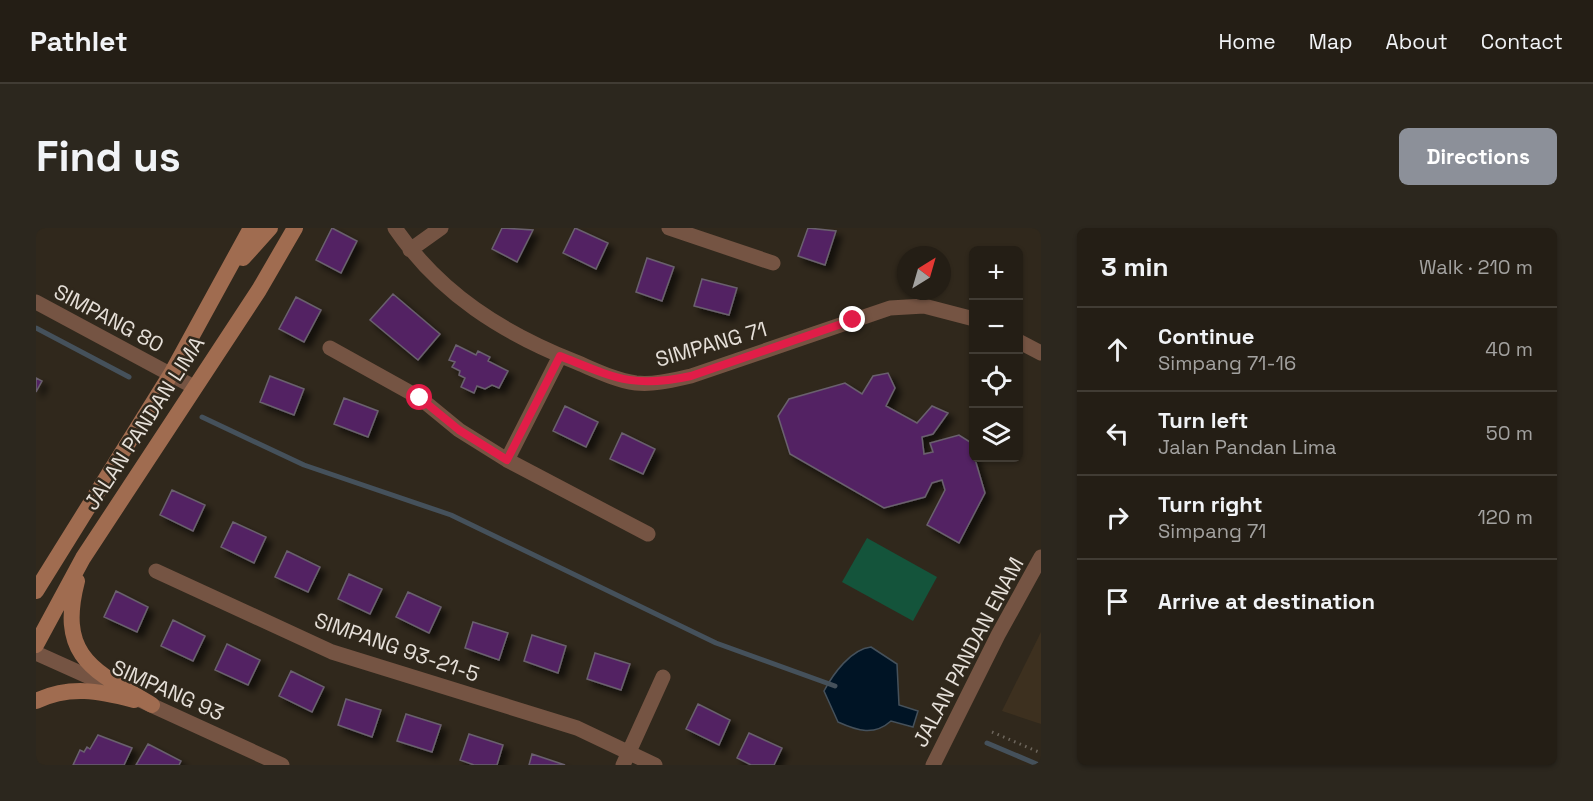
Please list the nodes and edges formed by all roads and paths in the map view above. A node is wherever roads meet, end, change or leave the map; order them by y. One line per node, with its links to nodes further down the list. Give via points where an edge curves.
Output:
1 (251, 228): 9 (main road, JALAN PANDAN LIMA)
2 (270, 228): 9 (main road)
3 (295, 228): 17 (main road, JALAN PANDAN LIMA)
4 (395, 228): 7 (street, SIMPANG 71)
5 (441, 228): 7 (street)
6 (669, 228): 8 (street)
7 (410, 250): 15 (street, SIMPANG 71, via 446,289 473,310)
8 (773, 263)
9 (225, 280): 16 (main road, JALAN PANDAN LIMA)
10 (36, 303): 16 (street, SIMPANG 80)
11 (969, 318): 15 (street, SIMPANG 71, via 924,306 890,308 665,382 637,383)
12 (1023, 344): 14 (street)
13 (330, 348): 18 (street, via 420,398 459,430)
14 (1041, 354)
15 (560, 356): 18 (street)
16 (171, 374): 17 (street, SIMPANG 80); 23 (main road, JALAN PANDAN LIMA)
17 (194, 387): 20 (main road, JALAN PANDAN LIMA)
18 (507, 460): 19 (street)
19 (648, 534)
20 (83, 558): 24 (main road, JALAN PANDAN LIMA); 28 (main road, via 71,611 74,642 93,668)
21 (1041, 558): 34 (street, JALAN PANDAN ENAM)
22 (156, 571): 31 (street, SIMPANG 93-21-5, via 332,652 577,728)
23 (36, 591)
24 (36, 645)
25 (36, 654): 28 (street, SIMPANG 93)
26 (663, 676): 31 (street)
27 (36, 700): 28 (main road, via 52,693 84,689)
28 (152, 705): 32 (street, SIMPANG 93)
29 (992, 732): 30 (path)
30 (1041, 753)
31 (626, 758): 33 (street, SIMPANG 93-21-5)
32 (282, 765)
33 (655, 765)
34 (933, 765)

